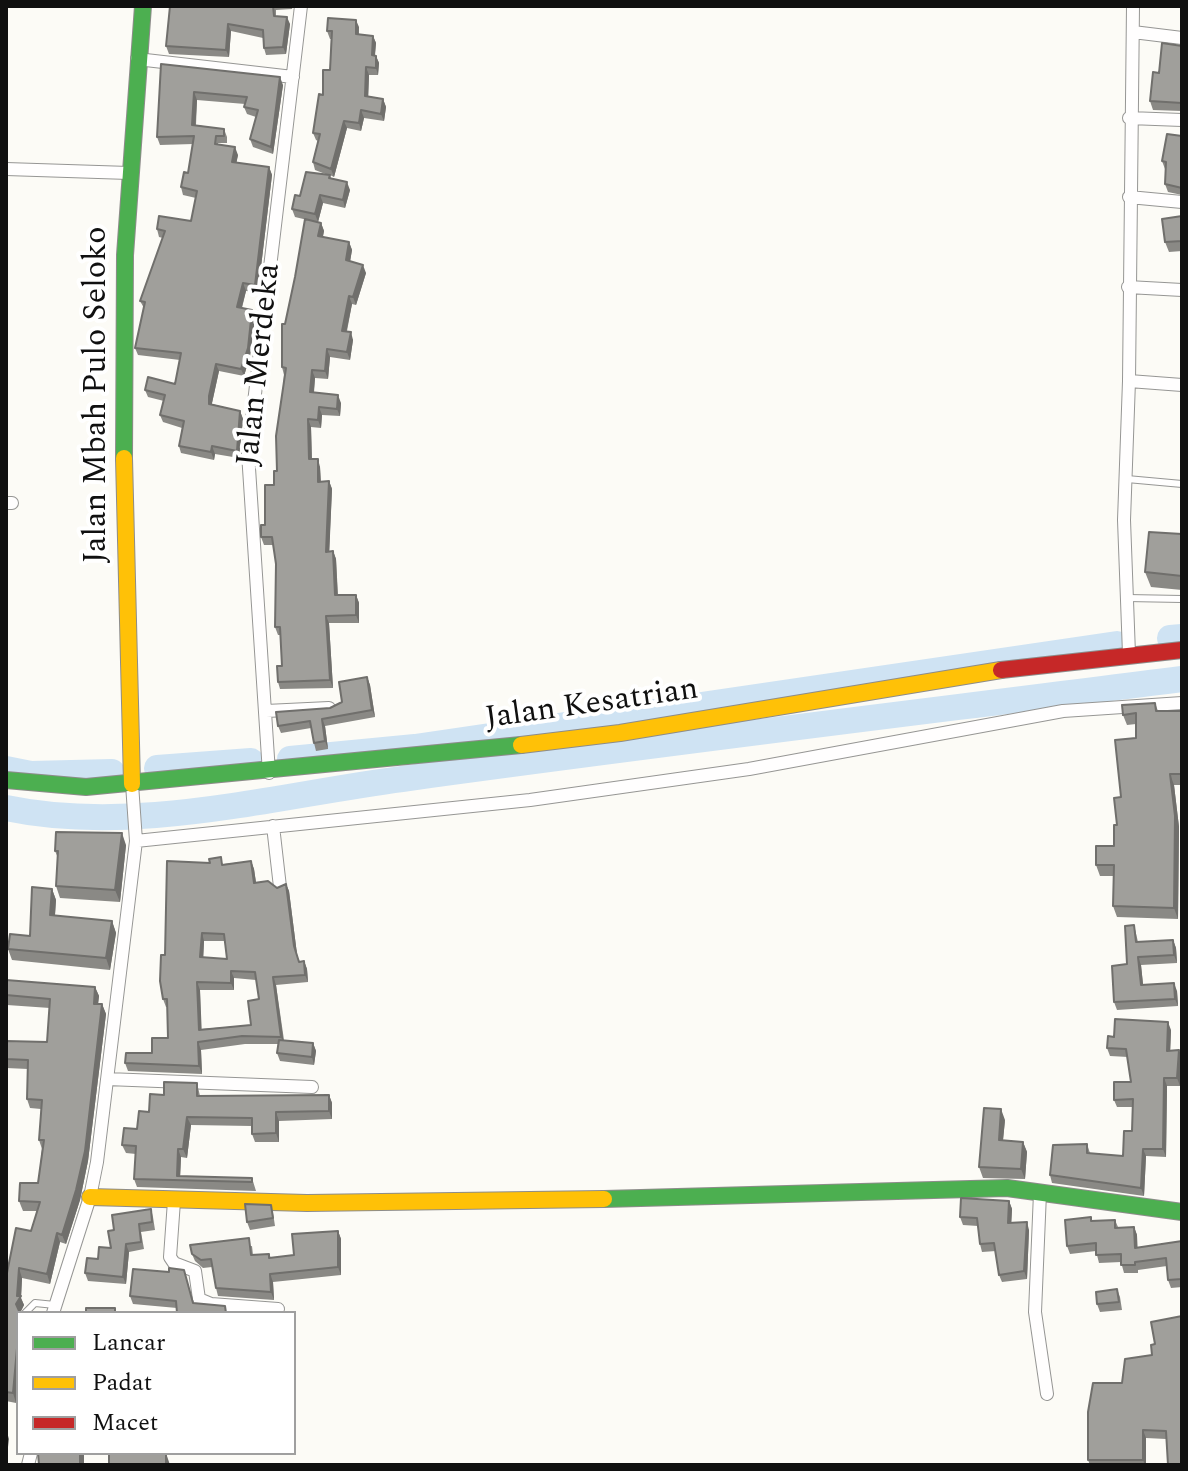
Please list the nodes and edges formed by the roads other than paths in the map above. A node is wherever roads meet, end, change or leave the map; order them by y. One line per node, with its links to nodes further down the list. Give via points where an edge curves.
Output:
1 (143, 6): 6 (street, Jalan Mbah Pulo Seloko)
2 (301, 6): 7 (street, Jalan Merdeka)
3 (1133, 6): 4 (street)
4 (1133, 32): 5 (street); 8 (street)
5 (1182, 38)
6 (137, 59): 7 (street); 11 (street, Jalan Mbah Pulo Seloko)
7 (293, 77): 26 (street, Jalan Merdeka, via 248,453)
8 (1129, 118): 9 (street); 12 (street)
9 (1182, 120)
10 (6, 169): 11 (street)
11 (129, 173): 29 (street, Jalan Mbah Pulo Seloko, via 124,451)
12 (1129, 197): 13 (street); 14 (street)
13 (1182, 202)
14 (1128, 287): 15 (street); 16 (street)
15 (1182, 290)
16 (1129, 381): 17 (street); 18 (street)
17 (1182, 385)
18 (1127, 479): 19 (lane); 20 (street)
19 (1182, 484)
20 (1127, 598): 21 (lane); 22 (street)
21 (1182, 599)
22 (1128, 645): 23 (street, Jalan Kesatrian); 27 (street, Jalan Kesatrian, via 620,733)
23 (1182, 650)
24 (1182, 703): 31 (street, via 1063,711 749,769)
25 (329, 708): 26 (street)
26 (266, 711): 27 (street, Jalan Merdeka)
27 (268, 763): 29 (street, Jalan Kesatrian)
28 (6, 780): 29 (street, Jalan Kesatrian, via 55,787)
29 (132, 785): 30 (street)
30 (136, 834): 31 (street); 33 (street)
31 (274, 834): 32 (street)
32 (280, 887)
33 (107, 1079): 34 (street); 36 (street)
34 (312, 1087)
35 (1040, 1193): 37 (street, via 964,1188 721,1198); 38 (street); 42 (street, via 1035,1312)
36 (90, 1197): 37 (street); 39 (street)
37 (174, 1201): 40 (street, via 170,1257 195,1271 199,1299)
38 (1182, 1212)
39 (54, 1309): 41 (lane, via 35,1303)
40 (278, 1309)
41 (27, 1311)
42 (1047, 1394)

